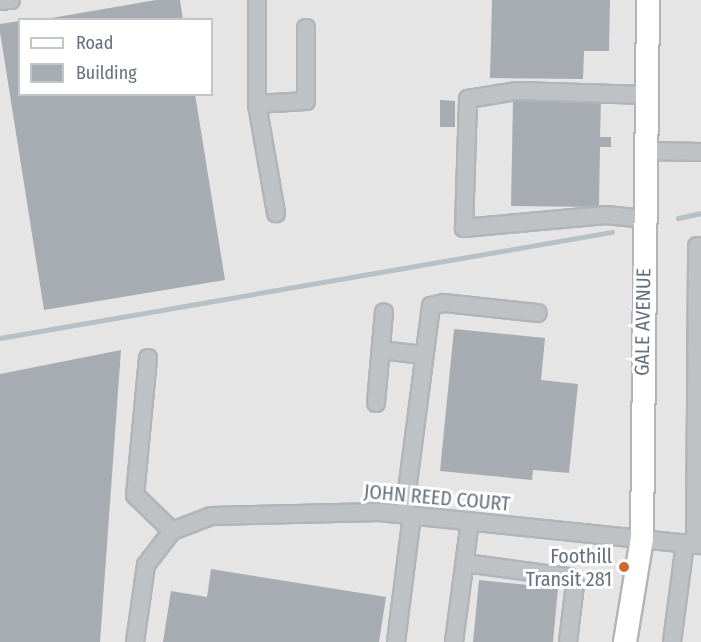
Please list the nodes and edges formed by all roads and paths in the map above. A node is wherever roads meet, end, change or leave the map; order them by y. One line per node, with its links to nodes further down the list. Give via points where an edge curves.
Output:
1 (11, 0): 4 (street)
2 (257, 0): 7 (street)
3 (648, 0): 6 (main road, GALE AVENUE)
4 (0, 1)
5 (306, 28): 7 (street, via 306,101)
6 (647, 95): 8 (main road, GALE AVENUE); 11 (street, via 517,91 468,99 464,228 606,215)
7 (257, 104): 10 (street)
8 (646, 151): 9 (street); 11 (main road, GALE AVENUE)
9 (701, 152)
10 (276, 213)
11 (645, 219): 24 (main road, GALE AVENUE)
12 (697, 246): 19 (street)
13 (384, 312): 15 (street)
14 (537, 313): 16 (street, via 444,303 431,306)
15 (381, 351): 16 (street); 18 (street)
16 (423, 355): 21 (street)
17 (148, 358): 23 (street, via 135,495)
18 (376, 403)
19 (698, 413): 20 (street)
20 (698, 499): 25 (street)
21 (408, 515): 22 (street, JOHN REED COURT); 23 (street, JOHN REED COURT, via 211,516); 28 (street)
22 (470, 521): 24 (street, JOHN REED COURT); 26 (street)
23 (172, 531): 27 (street, via 146,565)
24 (642, 538): 25 (street, JOHN REED COURT); 31 (main road, GALE AVENUE)
25 (694, 544): 32 (street)
26 (465, 563): 29 (street); 30 (street, via 569,577 575,584)
27 (135, 642)
28 (396, 642)
29 (453, 642)
30 (568, 642)
31 (625, 642)
32 (672, 642)

